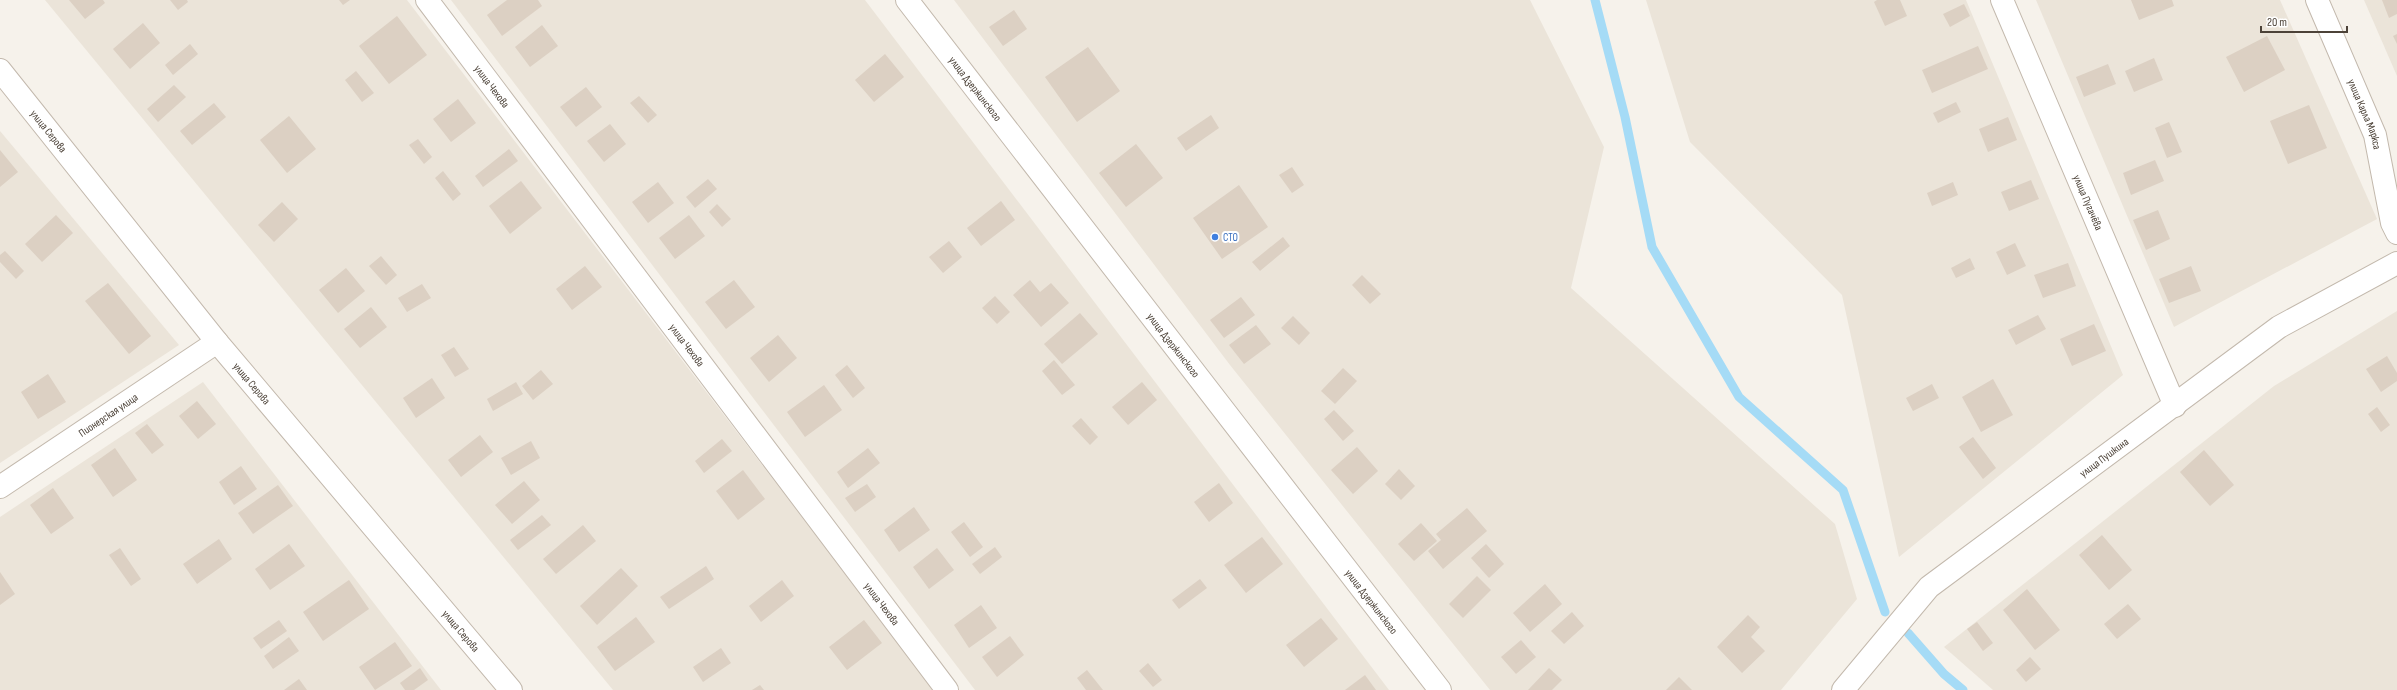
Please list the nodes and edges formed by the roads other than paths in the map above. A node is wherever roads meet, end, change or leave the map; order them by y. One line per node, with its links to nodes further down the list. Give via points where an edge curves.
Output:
1 (428, 0): 12 (street, улица Чехова)
2 (907, 0): 13 (street, улица Дзержинского)
3 (2002, 0): 9 (street, улица Пугачёва)
4 (2317, 0): 6 (street, улица Карла Маркса, via 2375,135 2392,223)
5 (0, 70): 8 (street, улица Серова)
6 (2397, 233)
7 (2397, 263): 9 (street, улица Пушкина, via 2279,326)
8 (217, 342): 10 (street, Пионерская улица); 11 (street, улица Серова)
9 (2175, 406): 14 (street, улица Пушкина, via 1929,587)
10 (0, 487)
11 (511, 690)
12 (947, 690)
13 (1440, 690)
14 (1843, 690)

